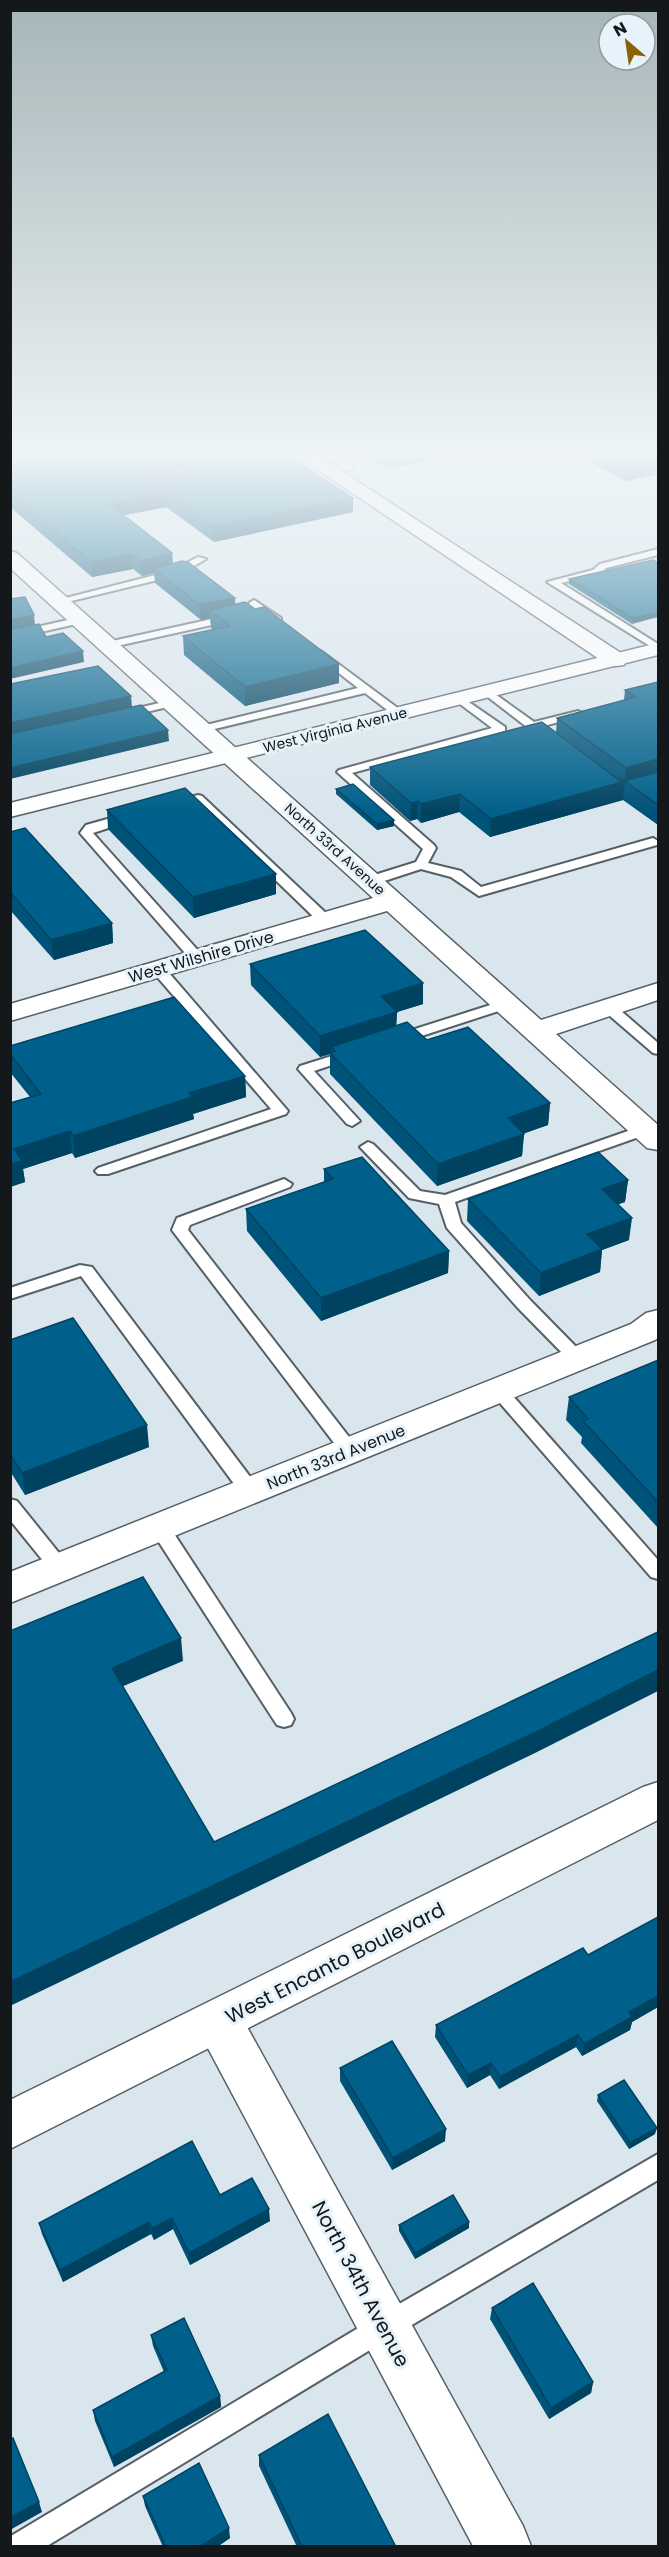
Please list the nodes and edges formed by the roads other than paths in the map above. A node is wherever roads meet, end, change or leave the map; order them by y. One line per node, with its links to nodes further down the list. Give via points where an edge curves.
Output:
1 (22, 574): 5 (street, North 33rd Avenue, via 31,587)
2 (169, 574): 5 (lane)
3 (492, 574): 12 (street)
4 (586, 574): 10 (lane, via 552,582)
5 (59, 601): 6 (street, North 33rd Avenue)
6 (81, 620): 8 (lane); 9 (street, North 33rd Avenue)
7 (290, 630): 9 (lane, via 254,611)
8 (10, 636)
9 (108, 645): 13 (street, North 33rd Avenue)
10 (658, 649): 12 (street, West Virginia Avenue)
11 (316, 650): 15 (lane)
12 (616, 660): 16 (street, West Virginia Avenue)
13 (126, 661): 14 (street); 18 (street, North 33rd Avenue)
14 (103, 667)
15 (367, 689): 20 (lane); 22 (lane)
16 (488, 692): 17 (street, West Virginia Avenue); 19 (lane, via 537,730)
17 (460, 699): 20 (street, West Virginia Avenue); 28 (lane, via 501,729 343,772 430,848)
18 (172, 702): 21 (lane); 22 (street, North 33rd Avenue)
19 (590, 711)
20 (399, 714): 23 (street, West Virginia Avenue)
21 (114, 716)
22 (202, 729): 23 (street, North 33rd Avenue)
23 (231, 756): 25 (street, West Virginia Avenue); 29 (street, North 33rd Avenue)
24 (165, 808): 31 (lane, via 198,799)
25 (10, 810)
26 (144, 813): 32 (lane, via 90,828 86,833)
27 (653, 842): 28 (lane, via 479,892 456,874)
28 (421, 865): 29 (lane)
29 (370, 881): 30 (street, North 33rd Avenue)
30 (392, 901): 31 (street, West Wilshire Drive); 35 (street, North 33rd Avenue)
31 (326, 921): 32 (street, West Wilshire Drive)
32 (197, 958): 33 (street, West Wilshire Drive)
33 (159, 969): 37 (street, West Wilshire Drive); 43 (lane, via 281,1112)
34 (658, 991): 36 (street)
35 (506, 1004): 38 (street, North 33rd Avenue); 40 (lane, via 305,1069)
36 (608, 1007): 38 (street); 39 (lane)
37 (10, 1013)
38 (536, 1031): 41 (street, North 33rd Avenue)
39 (658, 1050)
40 (352, 1120)
41 (652, 1136): 45 (lane)
42 (368, 1147): 45 (lane, via 415,1195)
43 (103, 1171)
44 (284, 1184): 50 (lane, via 183,1222 180,1230)
45 (446, 1200): 48 (lane, via 453,1224)
46 (10, 1294): 51 (lane, via 80,1270 86,1272)
47 (658, 1321): 48 (street, North 33rd Avenue, via 643,1332)
48 (578, 1359): 49 (street, North 33rd Avenue)
49 (499, 1390): 50 (street, North 33rd Avenue); 55 (lane)
50 (350, 1451): 51 (street, North 33rd Avenue)
51 (250, 1491): 53 (street, North 33rd Avenue)
52 (10, 1506): 54 (lane)
53 (160, 1528): 54 (street, North 33rd Avenue); 57 (lane)
54 (60, 1568): 56 (street, North 33rd Avenue)
55 (658, 1572)
56 (10, 1588)
57 (284, 1719)
58 (658, 1800): 59 (street, West Encanto Boulevard)
59 (219, 2022): 60 (street, West Encanto Boulevard); 62 (street, North 34th Avenue)
60 (10, 2126)
61 (658, 2166): 62 (lane)
62 (384, 2327): 63 (lane); 64 (street, North 34th Avenue)
63 (21, 2547)
64 (502, 2547)

